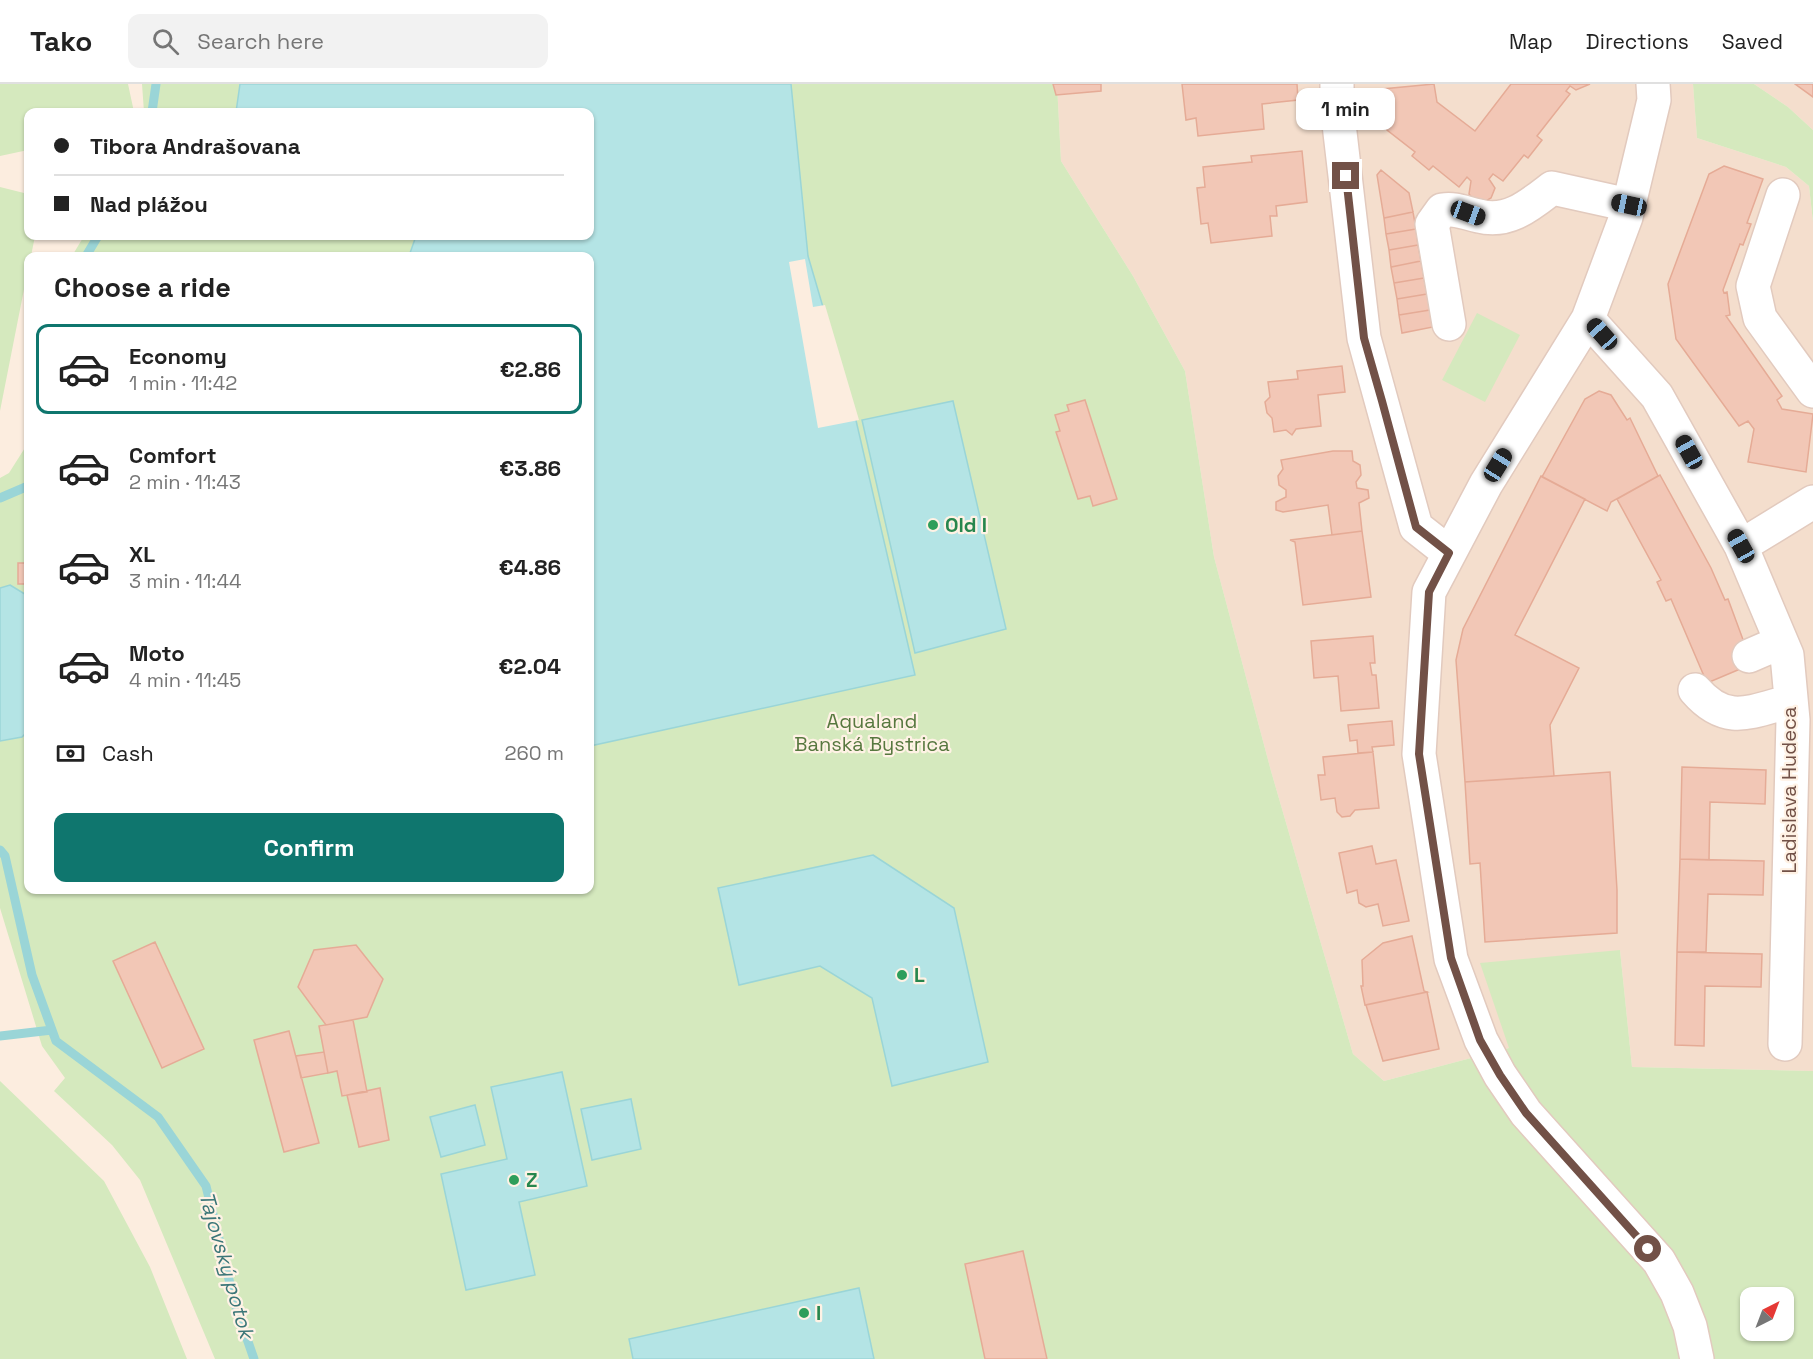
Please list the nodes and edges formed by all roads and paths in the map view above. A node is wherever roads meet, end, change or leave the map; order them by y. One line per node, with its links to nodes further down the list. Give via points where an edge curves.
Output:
1 (1337, 84): 10 (street, via 1364,338 1416,527)
2 (1653, 84): 4 (street, via 1654,100)
3 (1783, 195): 7 (street, via 1753,286 1760,318)
4 (1629, 205): 5 (street); 6 (street, via 1552,188 1504,218 1480,217 1435,198 1432,224)
5 (1588, 319): 9 (street, Ladislava Hudeca, via 1657,396); 10 (street, via 1486,483)
6 (1449, 324)
7 (1813, 391)
8 (1813, 502): 9 (street)
9 (1741, 546): 11 (street, Ladislava Hudeca)
10 (1449, 553): 16 (street, via 1429,592 1419,754 1451,958 1480,1040 1500,1075 1526,1113 1659,1261 1690,1326)
11 (1781, 642): 12 (street); 14 (street, Ladislava Hudeca, via 1787,655)
12 (1749, 656)
13 (1695, 690): 14 (street, via 1724,713 1743,714)
14 (1791, 701): 15 (street, Ladislava Hudeca)
15 (1785, 1044)
16 (1697, 1359)

